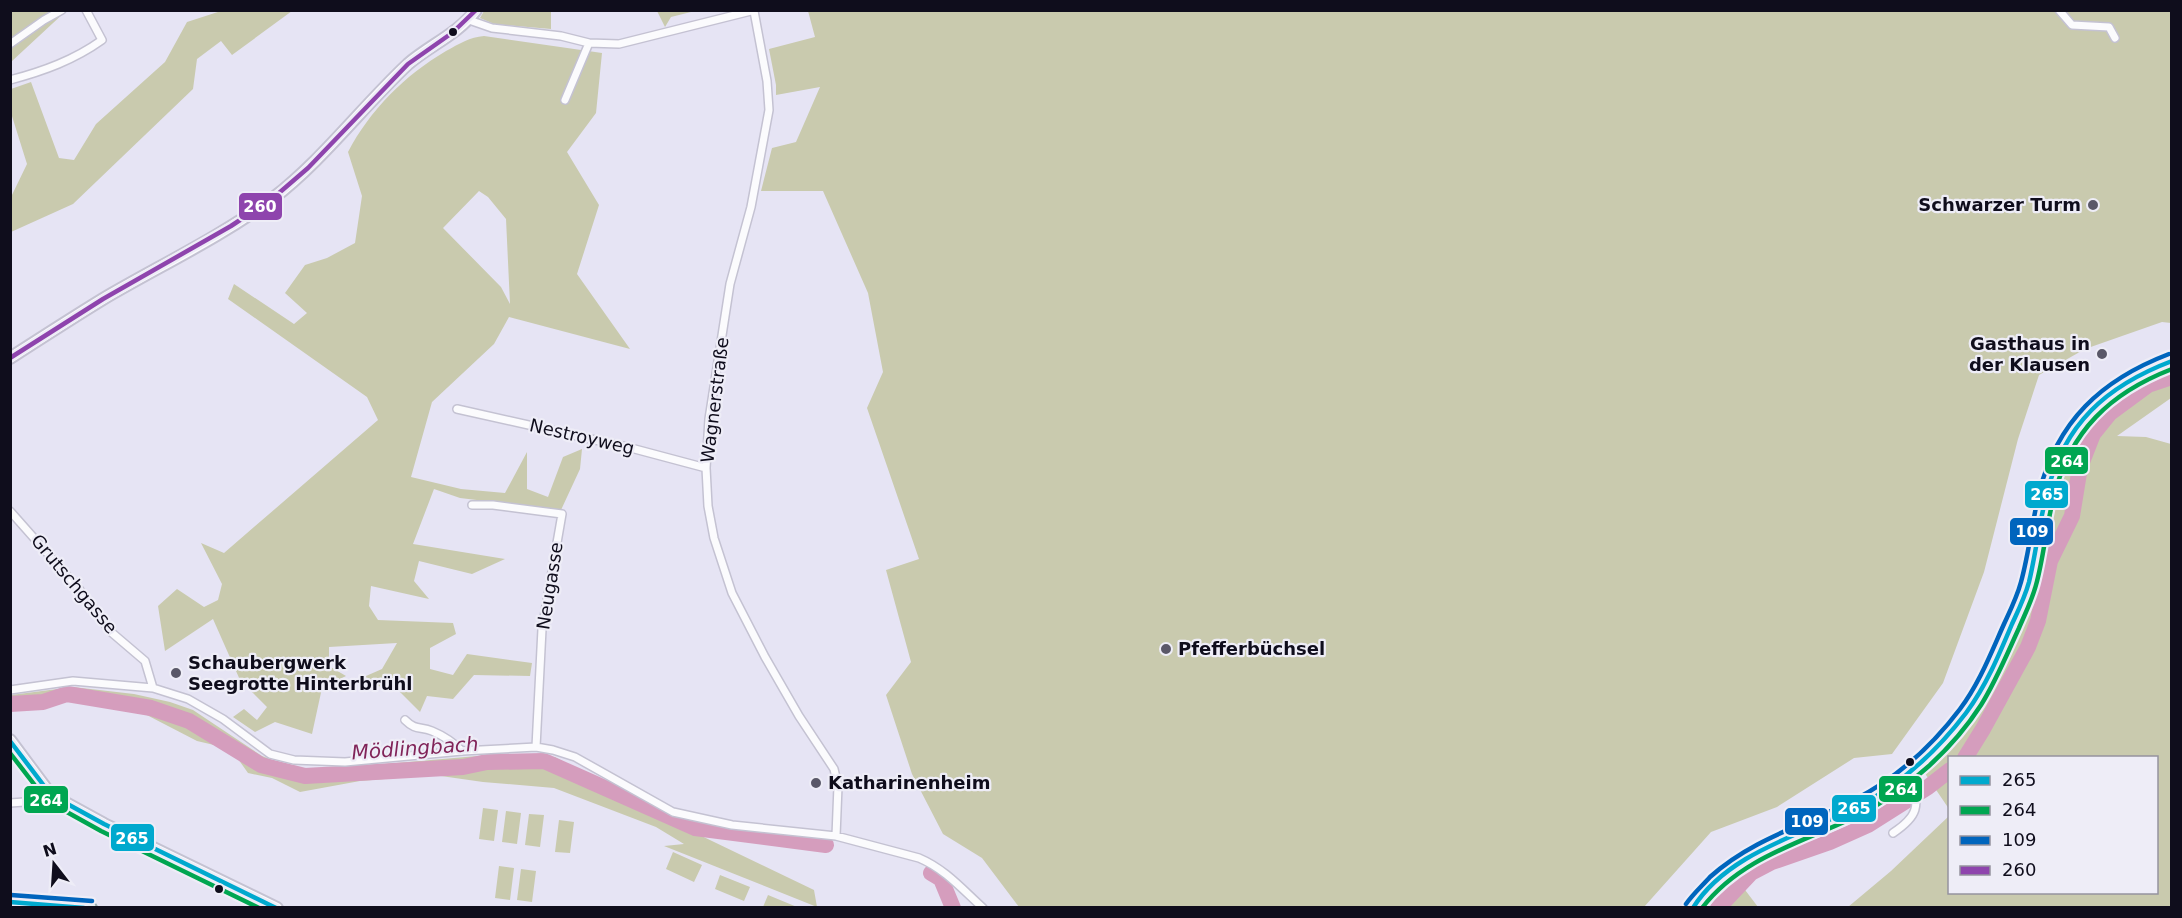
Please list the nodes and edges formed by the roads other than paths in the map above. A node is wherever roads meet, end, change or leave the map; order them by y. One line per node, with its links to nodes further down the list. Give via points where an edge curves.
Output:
1 (62, 10): 8 (street)
2 (86, 10): 9 (street, via 102,40 72,59)
3 (2059, 10): 6 (street, via 2072,25 2109,27)
4 (754, 11): 7 (street, via 642,40); 14 (street, Wagnerstraße, via 769,110 752,207 730,284 708,419)
5 (472, 15): 7 (street, via 492,28); 11 (main road, via 409,63 310,166 271,200)
6 (2115, 38)
7 (588, 43): 10 (street)
8 (10, 44)
9 (10, 80)
10 (565, 100)
11 (10, 358)
12 (2172, 361): 23 (main road, via 2139,373 2114,388 2093,406 2073,432 2054,468 2028,584 1996,662 1967,711)
13 (457, 409): 14 (street, Nestroyweg)
14 (706, 468): 27 (street, Wagnerstraße, via 714,538 732,593 785,692 834,769 838,786)
15 (472, 505): 21 (street, Neugasse, via 493,504 561,514 542,628)
16 (10, 511): 17 (street, Grutschgasse, via 79,589 111,633 145,661)
17 (153, 688): 18 (street, via 73,681); 22 (street, via 188,699 270,754 294,760 345,762)
18 (10, 690)
19 (405, 720): 22 (street, via 413,728 430,730 452,741)
20 (10, 740): 24 (main road)
21 (536, 747): 22 (street); 27 (street, via 575,757 673,812 732,825)
22 (462, 751)
23 (1911, 772): 26 (street, via 1917,801 1915,813 1908,824); 32 (main road, via 1858,807 1763,847 1726,871)
24 (51, 795): 25 (street, via 39,801); 30 (main road)
25 (10, 803)
26 (1893, 833)
27 (836, 836): 31 (street, via 932,863)
28 (10, 902): 29 (main road)
29 (91, 908)
30 (277, 908)
31 (983, 908)
32 (1693, 908)

